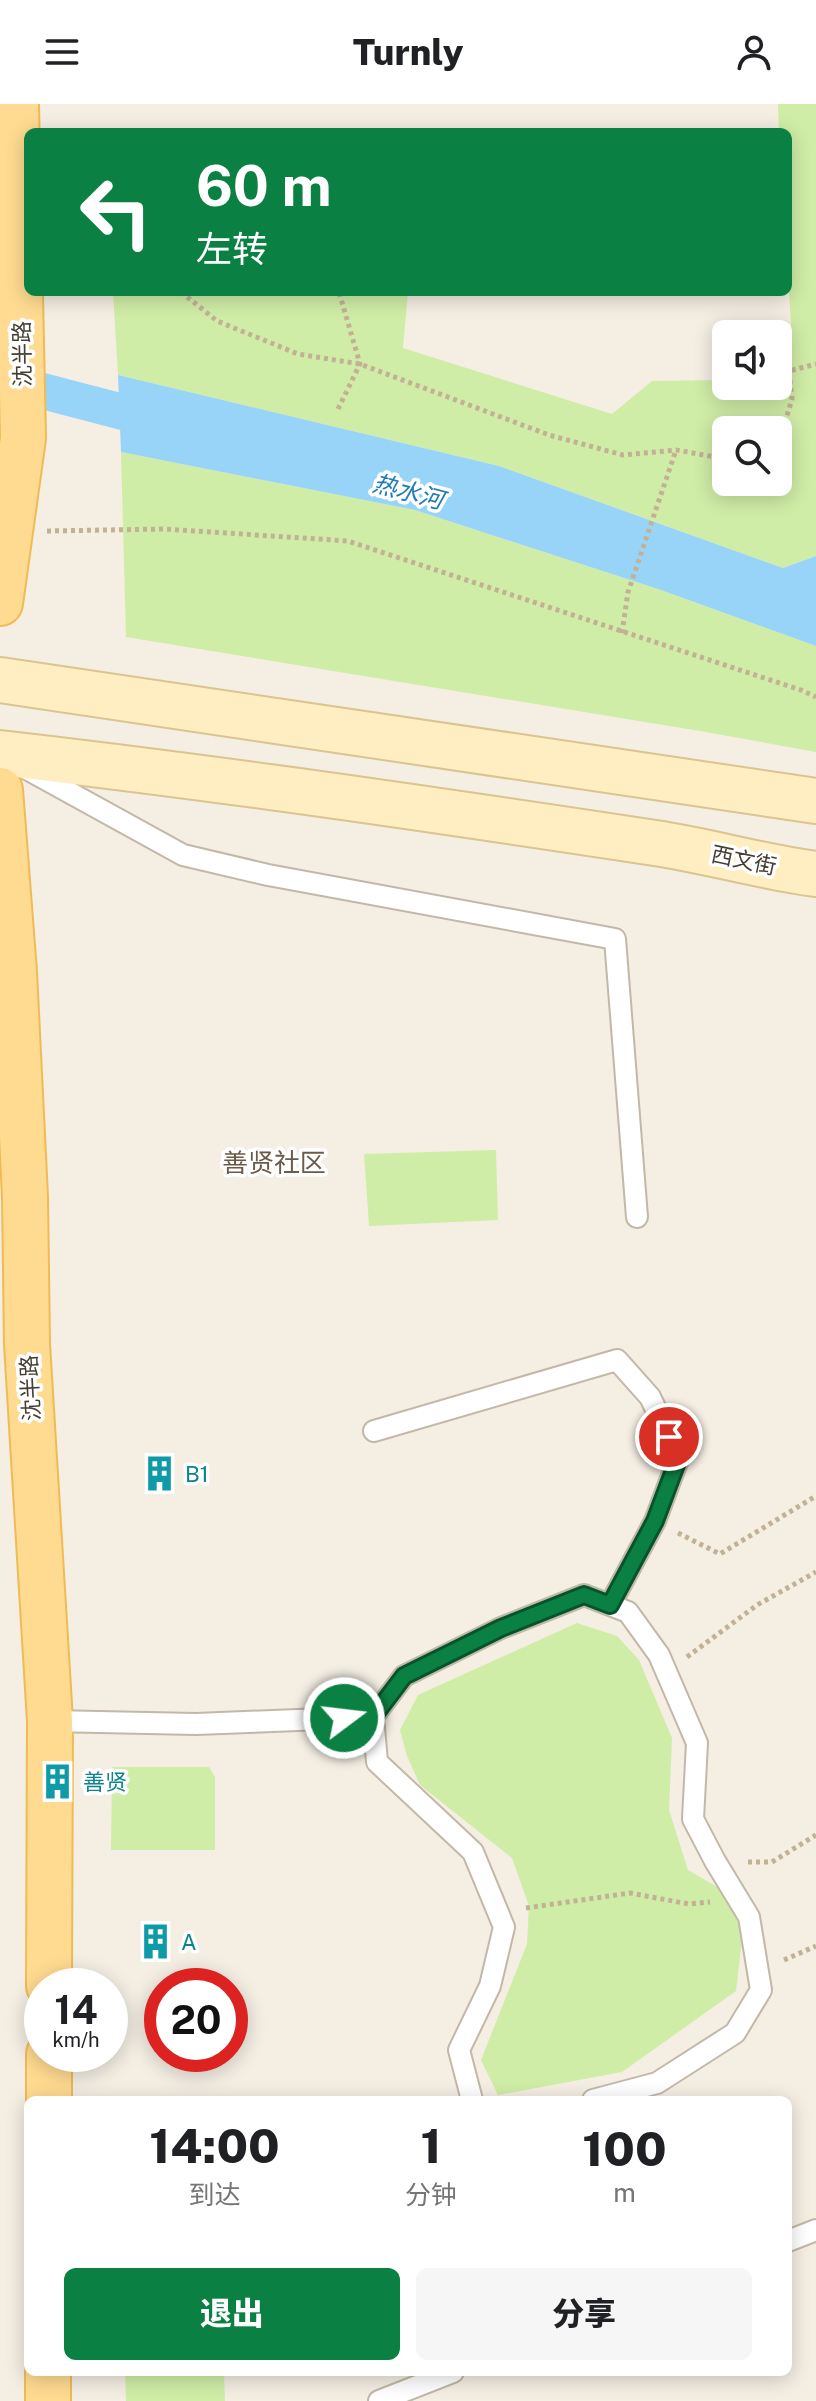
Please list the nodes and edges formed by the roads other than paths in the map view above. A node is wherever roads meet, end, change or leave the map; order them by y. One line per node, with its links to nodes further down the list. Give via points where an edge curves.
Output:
1 (16, 104): 2 (main road, 沈半路)
2 (24, 206): 3 (main road, 沈半路, via 23,438)
3 (0, 603)
4 (0, 680): 7 (main road)
5 (0, 753): 8 (main road, 西文街, via 210,777 672,845); 9 (lane, via 183,855 615,939)
6 (0, 790): 13 (main road, 沈半路, via 14,972 27,1344)
7 (816, 801)
8 (816, 874)
9 (637, 1217)
10 (374, 1431): 11 (lane, via 617,1360 650,1397 679,1457 655,1521)
11 (610, 1605): 12 (lane, via 584,1595 501,1628 404,1676); 18 (lane, via 628,1612 659,1655 697,1743 693,1819 749,1917 761,1990 735,2033 657,2083)
12 (373, 1717): 13 (lane, via 196,1724); 17 (lane, via 377,1762 473,1852 504,1927 490,1986 459,2050)
13 (50, 1721): 14 (main road, 沈半路)
14 (49, 1968)
15 (49, 2072): 16 (main road)
16 (49, 2096)
17 (471, 2096)
18 (608, 2096)
19 (816, 2230): 20 (lane)
20 (792, 2239)
21 (48, 2376): 23 (main road)
22 (443, 2376): 24 (lane)
23 (48, 2401)
24 (379, 2401)

